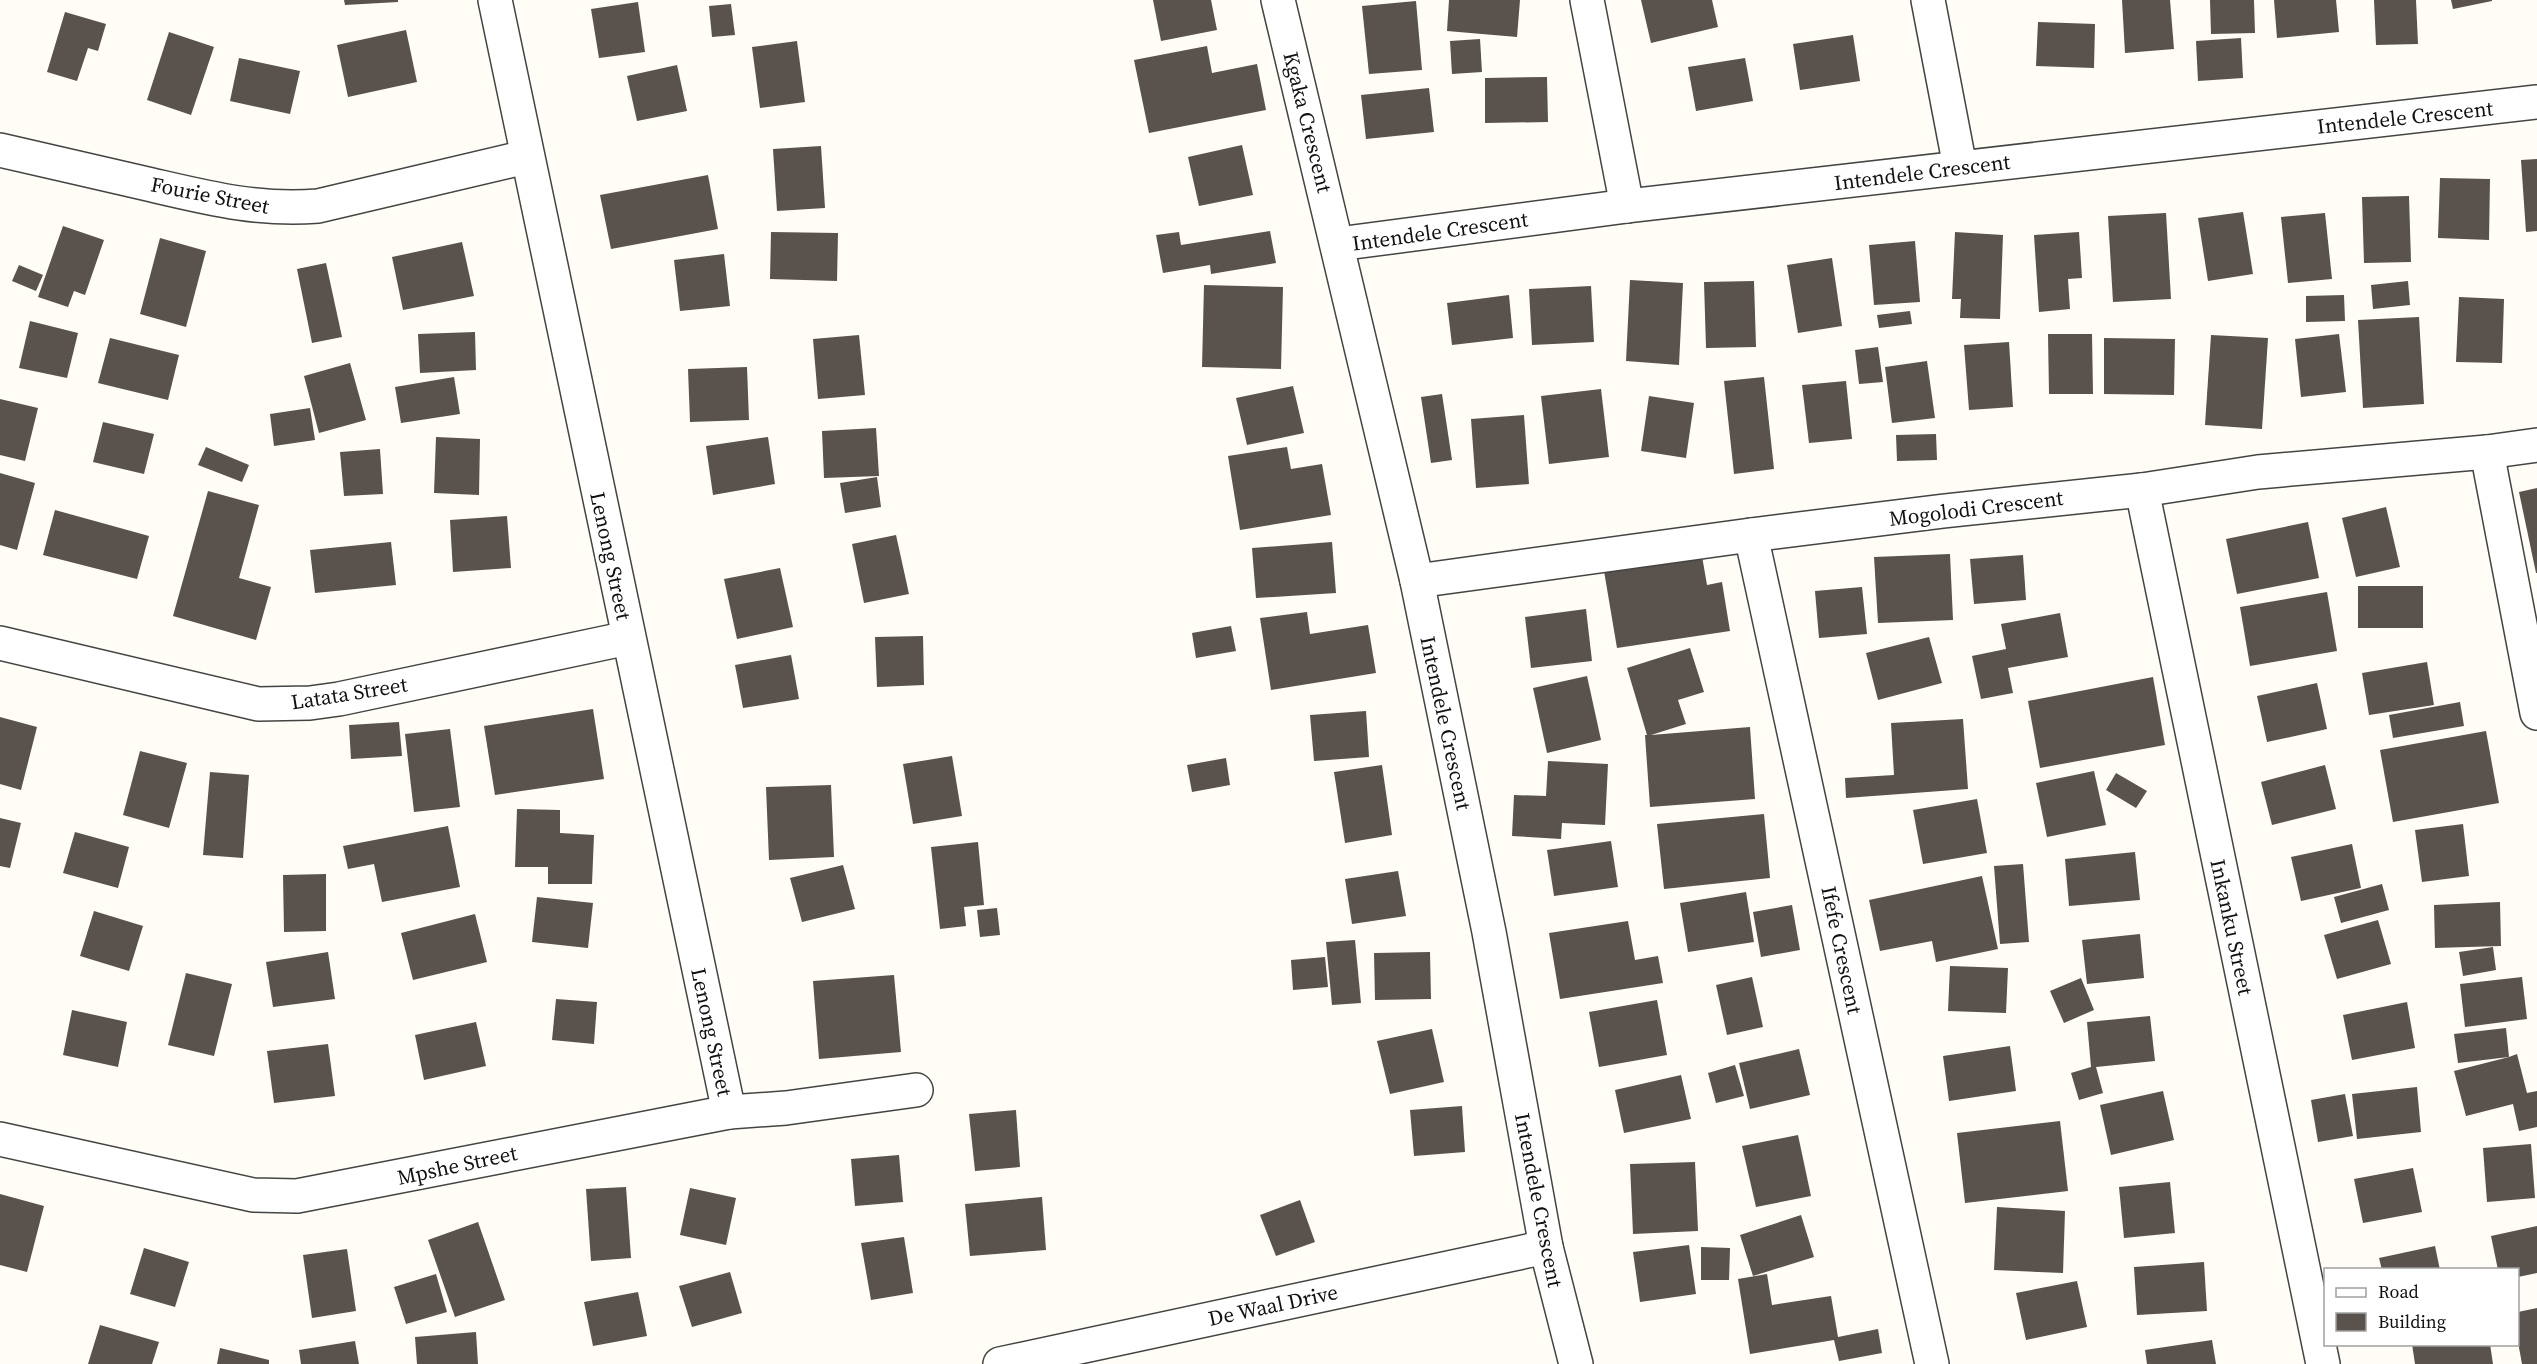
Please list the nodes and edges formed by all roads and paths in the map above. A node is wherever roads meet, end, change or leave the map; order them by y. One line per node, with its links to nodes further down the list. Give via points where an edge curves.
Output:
1 (495, 0): 7 (street, Lenong Street)
2 (1278, 0): 10 (street, Kgaka Crescent)
3 (1587, 0): 9 (street)
4 (1928, 0): 8 (street)
5 (2537, 102): 8 (street, Intendele Crescent)
6 (0, 150): 7 (street, Fourie Street, via 223,201 287,209 318,206)
7 (526, 157): 16 (street, Lenong Street)
8 (1960, 167): 9 (street, Intendele Crescent)
9 (1627, 206): 10 (street, Intendele Crescent)
10 (1338, 244): 15 (street, Intendele Crescent)
11 (2537, 445): 12 (street, Mogolodi Crescent)
12 (2487, 452): 13 (street, Mogolodi Crescent, via 2258,472); 18 (street)
13 (2142, 490): 14 (street, Mogolodi Crescent); 26 (street, Inkanku Street)
14 (1751, 536): 15 (street, Mogolodi Crescent); 25 (street, Ifefe Crescent)
15 (1417, 581): 22 (street, Intendele Crescent, via 1489,932)
16 (628, 638): 17 (street, Latata Street, via 339,699 288,704 258,704); 20 (street, Lenong Street)
17 (0, 644)
18 (2537, 713)
19 (916, 1090): 20 (street, Mpshe Street)
20 (729, 1112): 21 (street, Mpshe Street, via 297,1196 253,1195)
21 (0, 1139)
22 (1546, 1246): 23 (street, De Waal Drive); 24 (street, Intendele Crescent)
23 (999, 1364)
24 (1576, 1364)
25 (1932, 1364)
26 (2323, 1364)

